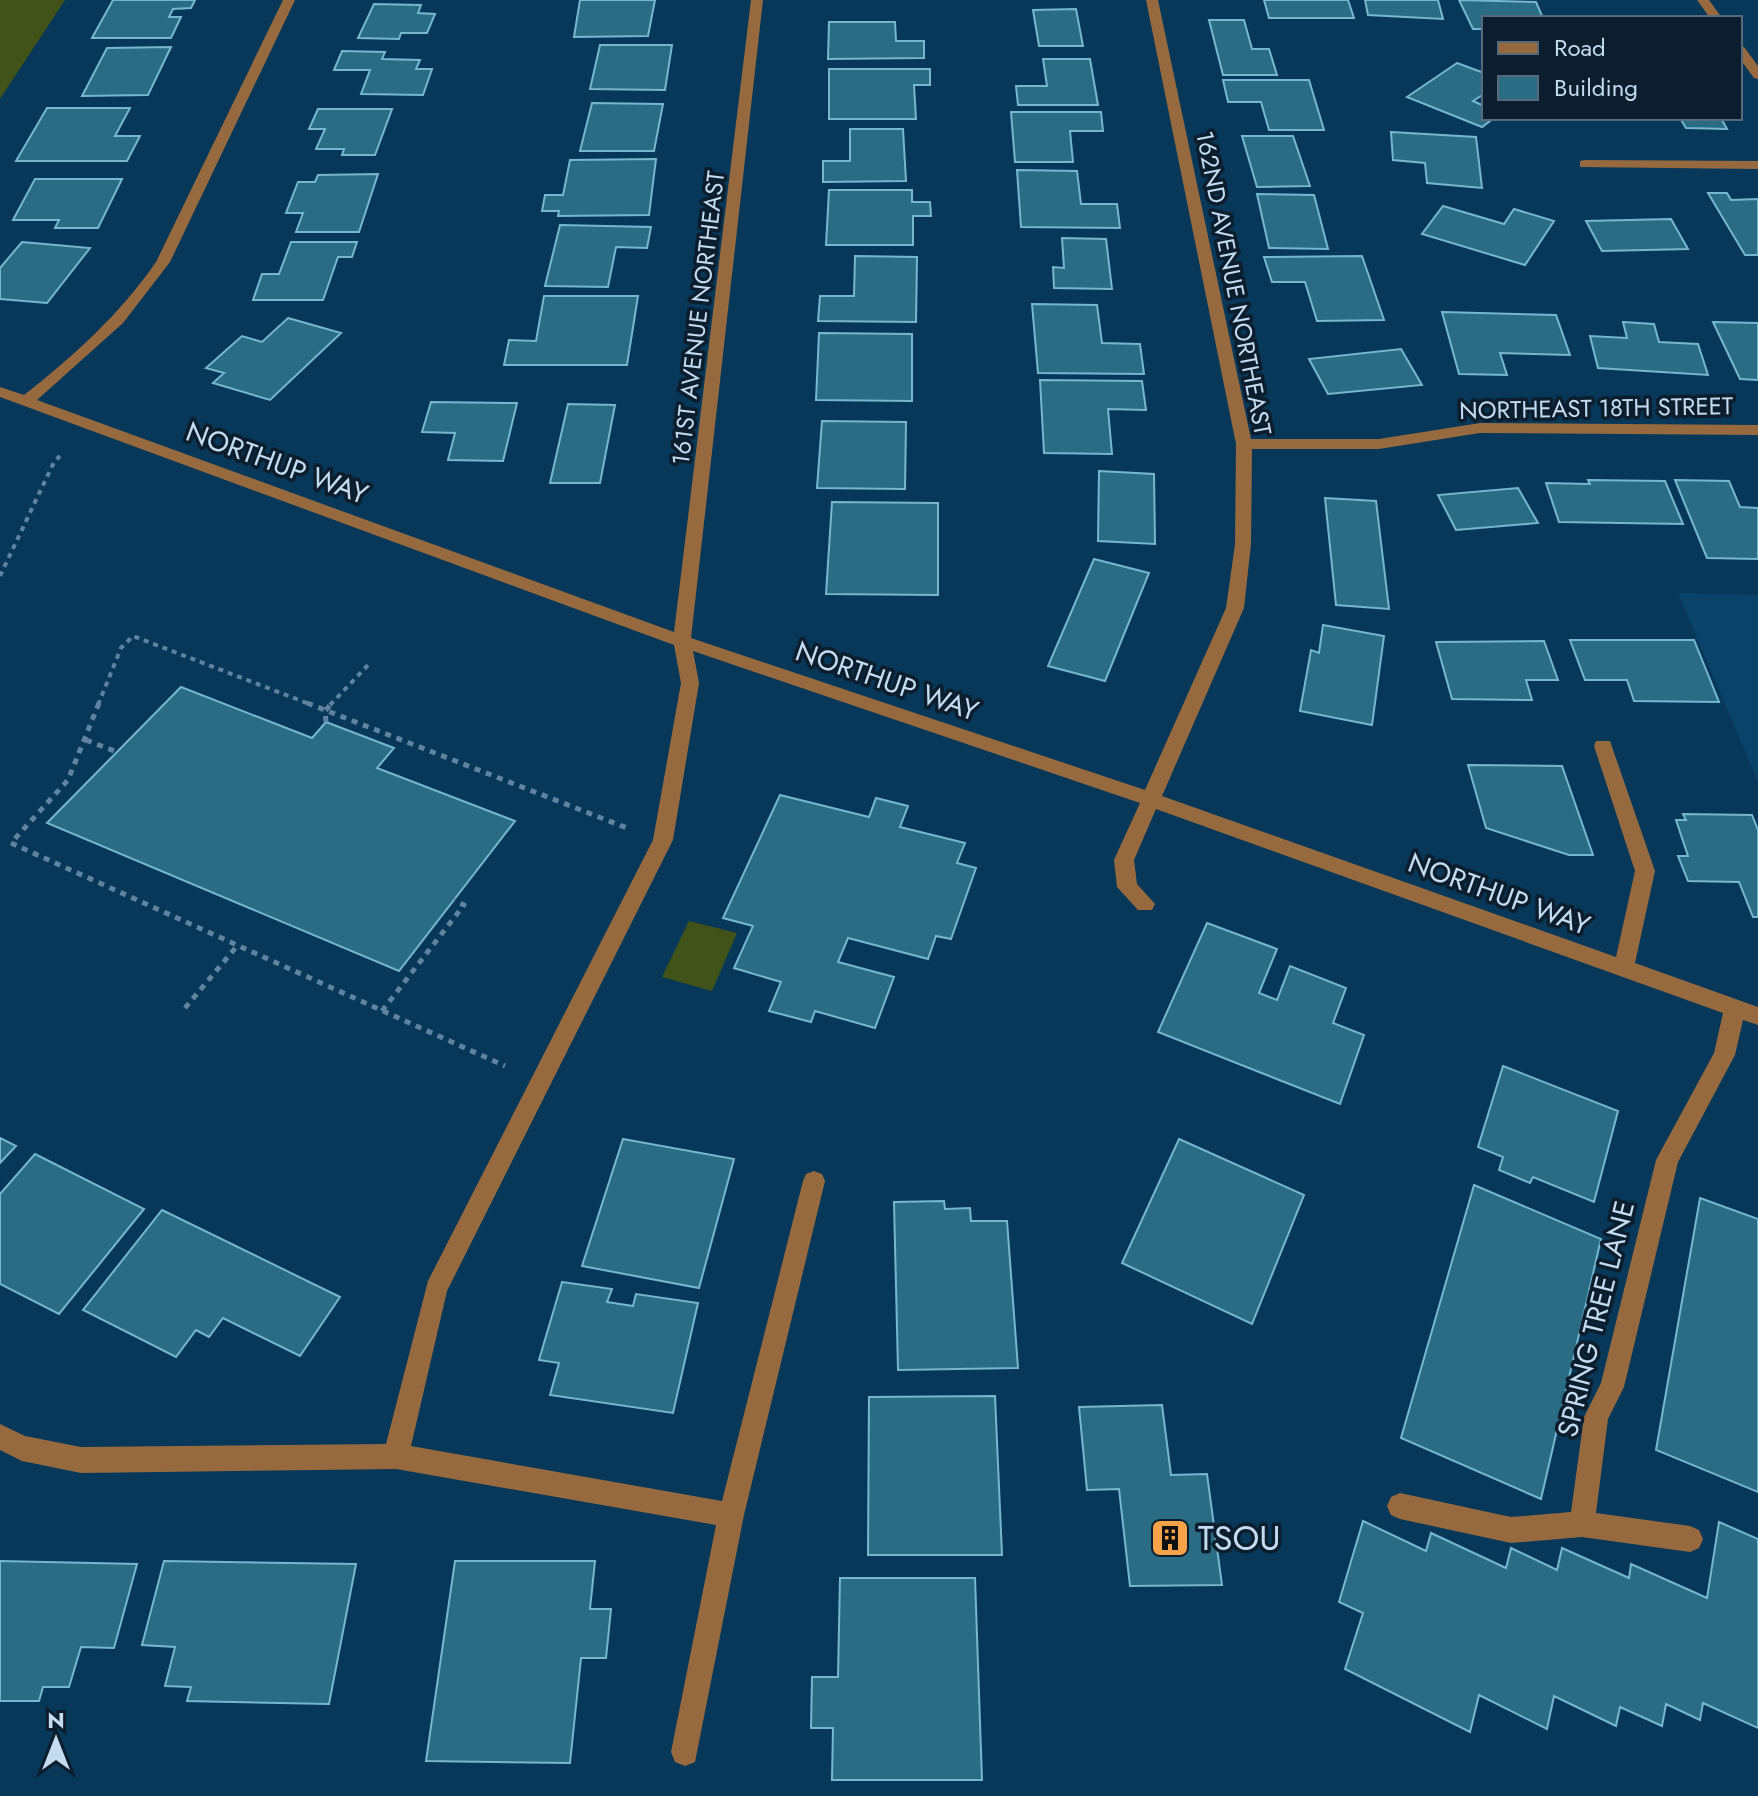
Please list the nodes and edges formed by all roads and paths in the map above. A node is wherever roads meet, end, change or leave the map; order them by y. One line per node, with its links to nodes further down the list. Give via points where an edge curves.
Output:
1 (289, 0): 9 (street, via 163,262 118,319)
2 (757, 0): 14 (street, 161ST AVENUE NORTHEAST)
3 (1152, 0): 11 (street, 162ND AVENUE NORTHEAST)
4 (1742, 53): 5 (street)
5 (1758, 75)
6 (1585, 164): 7 (street)
7 (1758, 165)
8 (0, 392): 9 (street, NORTHUP WAY)
9 (26, 401): 14 (street, NORTHUP WAY)
10 (1758, 430): 11 (street, NORTHEAST 18TH STREET, via 1480,428 1379,444)
11 (1244, 444): 21 (street, 162ND AVENUE NORTHEAST, via 1243,544 1235,608)
12 (60, 456): 13 (path)
13 (0, 576)
14 (682, 641): 21 (street, NORTHUP WAY); 34 (street, 161ST AVENUE NORTHEAST, via 690,683 663,840 436,1289)
15 (370, 663): 16 (path)
16 (325, 711): 17 (path); 18 (path, via 133,636 121,648); 22 (path)
17 (326, 722)
18 (86, 740): 20 (path); 25 (path, via 68,780 11,843)
19 (1603, 746): 26 (street, via 1645,871)
20 (117, 752)
21 (1153, 800): 24 (street, 162ND AVENUE NORTHEAST, via 1124,860 1127,887); 26 (street, NORTHUP WAY)
22 (627, 828)
23 (454, 900): 29 (path, via 464,905)
24 (1145, 904)
25 (237, 946): 27 (path); 29 (path)
26 (1624, 968): 28 (street, NORTHUP WAY)
27 (185, 1008)
28 (1735, 1008): 30 (street, NORTHUP WAY); 37 (street, SPRING TREE LANE, via 1724,1055 1667,1160 1612,1387 1596,1417)
29 (382, 1011): 31 (path)
30 (1758, 1016)
31 (505, 1066)
32 (814, 1181): 36 (street)
33 (0, 1436): 34 (street, via 22,1448 81,1460)
34 (396, 1456): 36 (street)
35 (1400, 1506): 37 (street, via 1511,1530)
36 (731, 1515): 39 (street)
37 (1582, 1524): 38 (street)
38 (1690, 1539)
39 (685, 1752)

